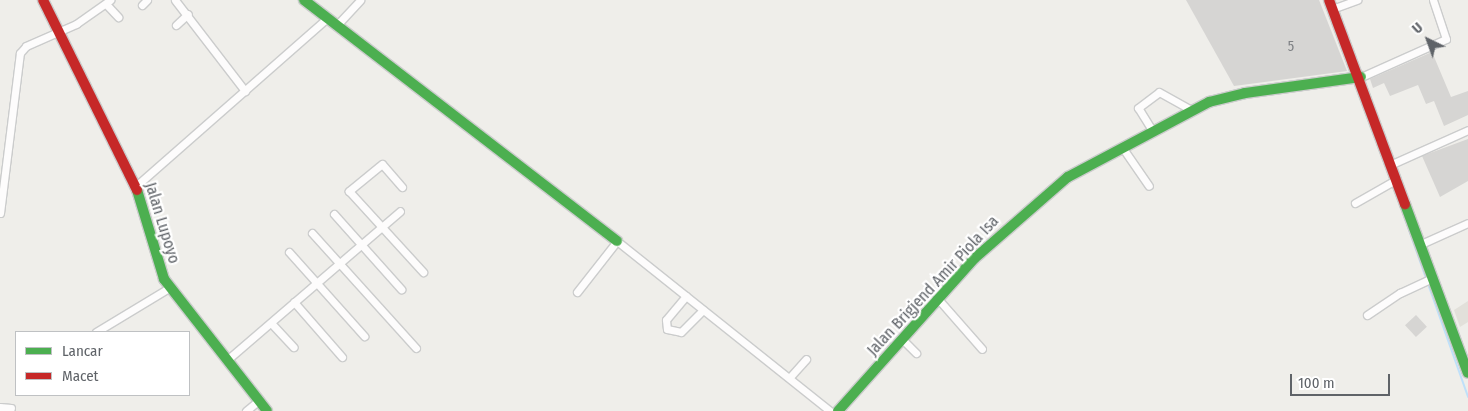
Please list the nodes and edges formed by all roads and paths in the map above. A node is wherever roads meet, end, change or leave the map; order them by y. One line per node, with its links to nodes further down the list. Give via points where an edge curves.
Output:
1 (43, 0): 14 (street, Jalan Lupoyo)
2 (175, 0): 9 (street)
3 (304, 0): 11 (street)
4 (360, 0): 13 (street)
5 (1358, 0): 8 (street)
6 (1433, 0): 15 (street, via 1446,39)
7 (109, 2): 10 (street); 14 (street)
8 (1330, 4): 15 (street)
9 (188, 14): 12 (street); 16 (street)
10 (118, 18)
11 (327, 18): 13 (street); 16 (street)
12 (176, 26)
13 (337, 26): 34 (street)
14 (59, 34): 21 (street, via 26,46 17,58); 24 (street, Jalan Lupoyo)
15 (1361, 77): 17 (street, Jalan Brigjend Amir Piola Isa, via 1245,93); 22 (street)
16 (245, 91): 24 (street, via 190,134)
17 (1191, 110): 18 (street, Jalan Brigjend Amir Piola Isa); 18 (street, via 1159,92 1138,108)
18 (1152, 130): 20 (street, Jalan Brigjend Amir Piola Isa)
19 (1468, 130): 22 (street)
20 (1122, 147): 25 (street); 46 (street, Jalan Brigjend Amir Piola Isa, via 1068,177 1030,207 975,258)
21 (2, 163): 29 (street)
22 (1392, 164): 23 (street)
23 (1393, 180): 27 (street); 35 (street)
24 (136, 186): 42 (street, Jalan Lupoyo, via 160,269)
25 (1149, 186)
26 (402, 187): 32 (street, via 382,164 349,191)
27 (1355, 203)
28 (400, 211): 32 (street)
29 (0, 213)
30 (334, 214): 36 (street)
31 (1468, 223): 35 (street)
32 (382, 227): 36 (street); 39 (street)
33 (312, 233): 38 (street)
34 (617, 241): 44 (street); 45 (street)
35 (1420, 244): 40 (street)
36 (362, 245): 38 (street); 43 (street)
37 (289, 252): 41 (street)
38 (339, 264): 41 (street); 55 (street)
39 (423, 272)
40 (1428, 280): 49 (street); 61 (street)
41 (316, 283): 47 (street); 52 (street)
42 (170, 288): 51 (street); 60 (street, Jalan Lupoyo)
43 (401, 289)
44 (577, 292)
45 (686, 296): 48 (street); 48 (street, via 666,320 667,329 681,332)
46 (938, 300): 53 (street, Jalan Brigjend Amir Piola Isa); 56 (street)
47 (294, 302): 50 (street); 58 (street)
48 (703, 310): 62 (street)
49 (1367, 315)
50 (271, 323): 54 (street); 60 (street)
51 (98, 331)
52 (364, 336)
53 (902, 339): 57 (street); 69 (street, Jalan Brigjend Amir Piola Isa)
54 (293, 347)
55 (416, 348)
56 (982, 349)
57 (916, 353)
58 (342, 357)
59 (806, 359): 62 (street)
60 (227, 360): 63 (street, Jalan Lupoyo)
61 (1468, 373)
62 (790, 377): 68 (street)
63 (258, 400): 66 (street); 67 (street, Jalan Lupoyo)
64 (0, 407): 65 (street)
65 (11, 408)
66 (246, 411)
67 (267, 411)
68 (830, 411)
69 (838, 411)

